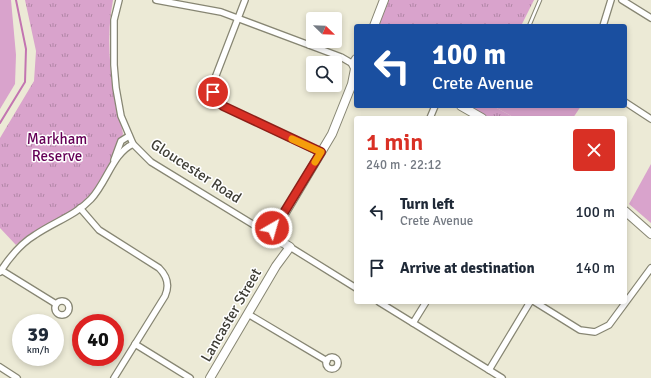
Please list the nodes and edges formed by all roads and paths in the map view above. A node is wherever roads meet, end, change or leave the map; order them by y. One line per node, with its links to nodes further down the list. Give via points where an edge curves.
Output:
1 (114, 0): 9 (street, Gloucester Road)
2 (118, 0): 9 (street)
3 (156, 0): 10 (street, via 210,9)
4 (245, 0): 10 (street)
5 (384, 0): 12 (street)
6 (540, 0): 13 (lane)
7 (611, 0): 14 (street)
8 (622, 0): 11 (street)
9 (114, 13): 21 (street, Gloucester Road, via 116,88 121,116)
10 (238, 18): 15 (street, via 341,57); 23 (street, via 213,84 217,100 230,110)
11 (651, 18)
12 (375, 24)
13 (530, 24)
14 (604, 24)
15 (354, 68)
16 (354, 72): 23 (street, via 332,134)
17 (627, 103): 20 (street)
18 (464, 108): 19 (street)
19 (478, 116)
20 (651, 119)
21 (129, 136): 22 (street, Gloucester Road); 24 (street, via 120,143)
22 (133, 144): 24 (street, via 122,151); 28 (street, Gloucester Road, via 151,162)
23 (321, 152): 28 (street)
24 (113, 165): 25 (street, via 102,185)
25 (80, 208): 31 (street, via 29,239); 42 (street, via 99,230 156,265 167,279 168,288 165,296)
26 (627, 213): 27 (street)
27 (651, 234)
28 (270, 235): 29 (street, Gloucester Road)
29 (289, 246): 32 (street, Gloucester Road); 40 (street, Lancaster Street)
30 (651, 268): 33 (street)
31 (1, 271): 34 (street)
32 (354, 287)
33 (627, 301)
34 (56, 304)
35 (383, 304): 41 (street)
36 (425, 304): 41 (street)
37 (529, 304): 45 (street)
38 (538, 304): 39 (street, via 580,330 595,332 609,325)
39 (624, 304)
40 (248, 314): 43 (street); 49 (street, Lancaster Street)
41 (413, 323): 45 (street)
42 (135, 344): 47 (street); 48 (street)
43 (327, 360)
44 (0, 367): 46 (street)
45 (489, 370): 50 (street)
46 (17, 378)
47 (114, 378)
48 (190, 378)
49 (210, 378)
50 (502, 378)

